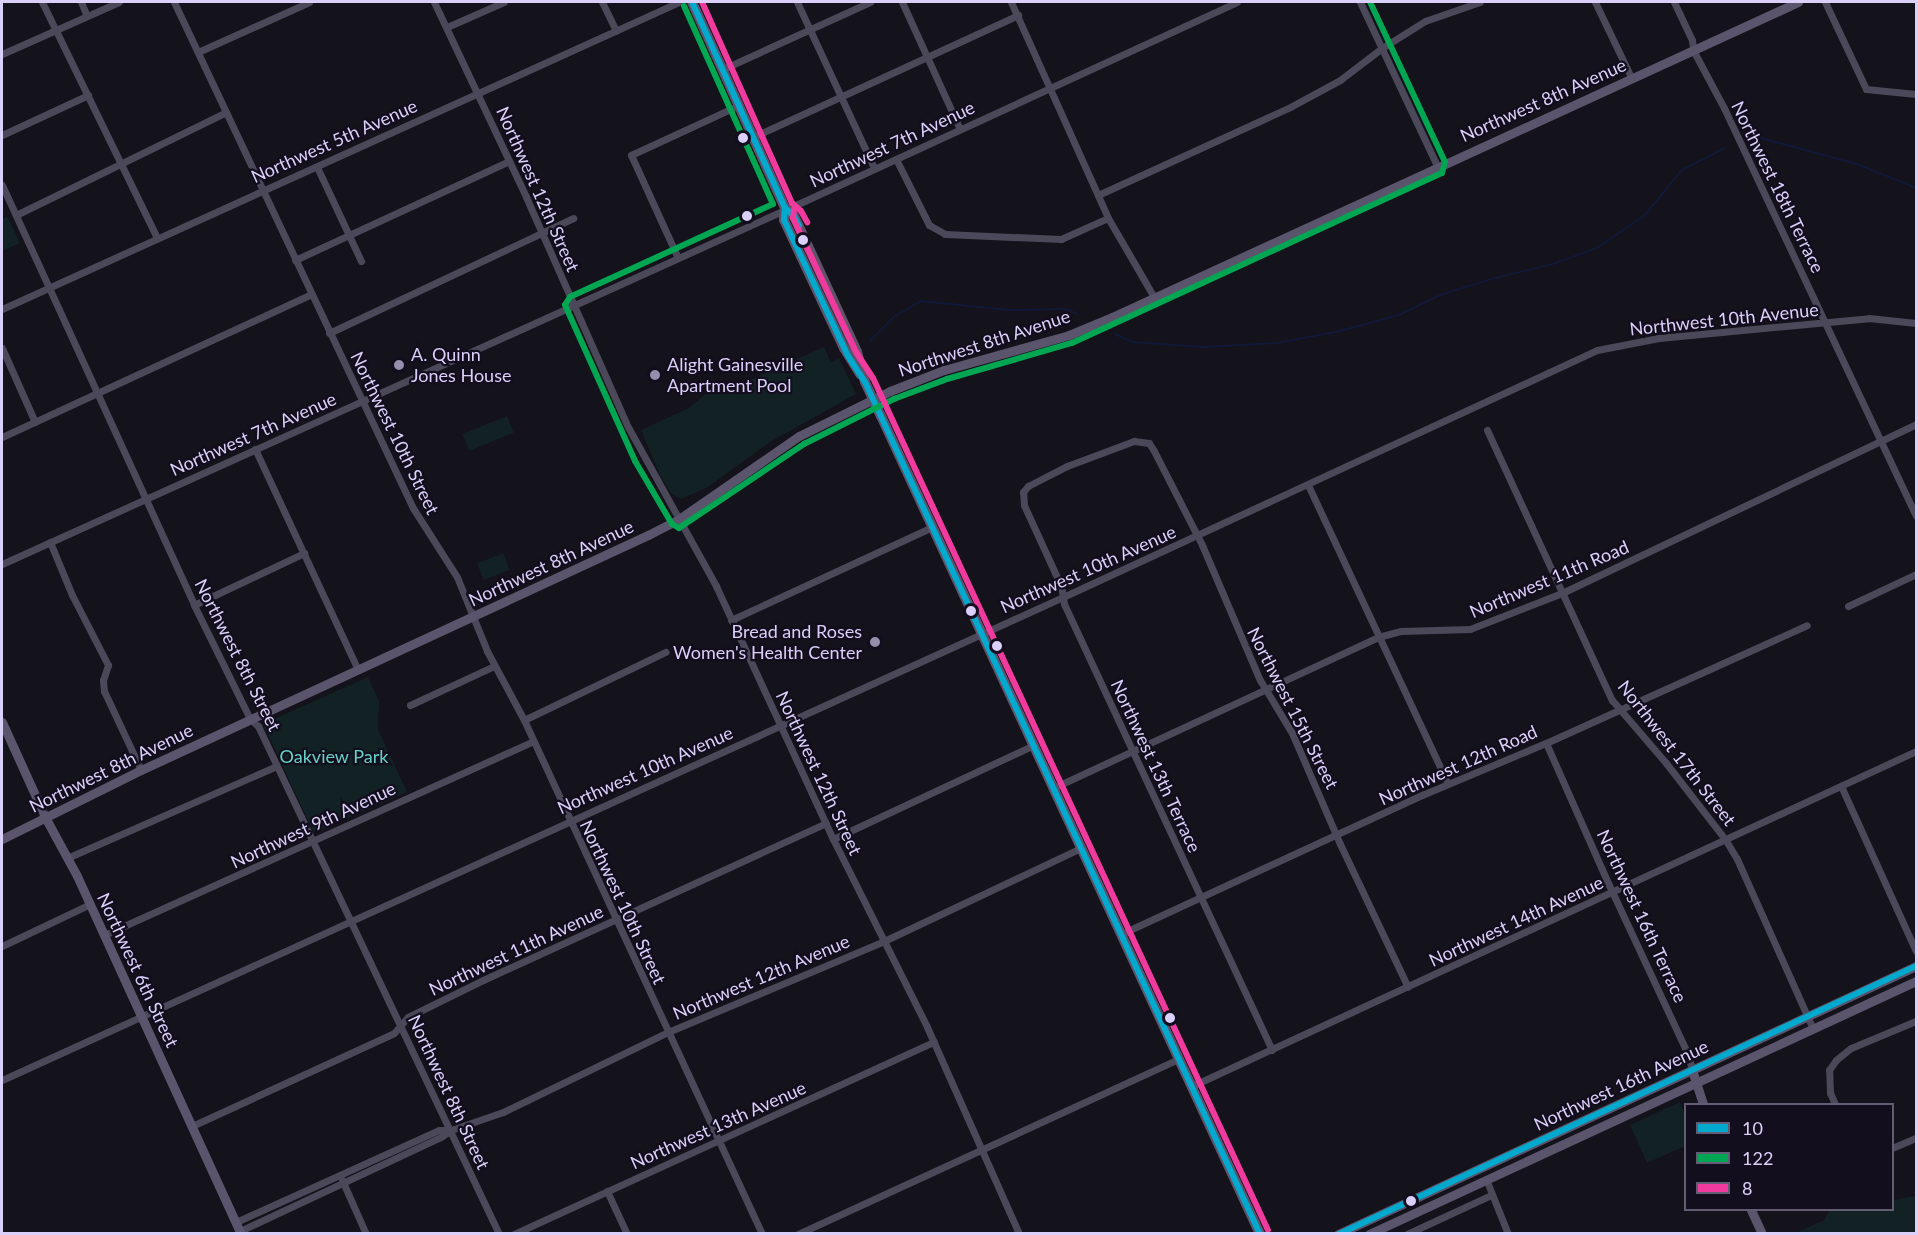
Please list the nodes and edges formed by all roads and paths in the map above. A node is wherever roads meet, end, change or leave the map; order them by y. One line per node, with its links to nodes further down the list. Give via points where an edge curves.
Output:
1 (42, 2): 27 (street)
2 (81, 2): 24 (street)
3 (119, 2): 24 (street)
4 (174, 2): 31 (street, Northwest 10th Street)
5 (309, 2): 22 (street)
6 (434, 2): 25 (street, Northwest 12th Street)
7 (504, 2): 25 (street)
8 (602, 2): 28 (street)
9 (679, 2): 28 (street, Northwest 5th Avenue)
10 (692, 2): 34 (main road)
11 (797, 2): 26 (street)
12 (870, 2): 26 (street)
13 (902, 2): 33 (street)
14 (1011, 2): 23 (street)
15 (1237, 2): 36 (street, Northwest 7th Avenue)
16 (1360, 2): 29 (street)
17 (1480, 2): 29 (street, via 1425,21)
18 (1594, 2): 35 (street)
19 (1674, 2): 30 (street, Northwest 18th Terrace)
20 (1798, 2): 30 (street, Northwest 8th Avenue)
21 (1825, 2): 38 (street, via 1866,89)
22 (297, 4): 31 (street)
23 (1018, 15): 33 (street); 36 (street)
24 (87, 16): 27 (street)
25 (447, 27): 37 (street, Northwest 12th Street)
26 (809, 28): 34 (street); 40 (street)
27 (56, 30): 32 (street); 39 (street)
28 (616, 31): 37 (street, Northwest 5th Avenue)
29 (1382, 48): 49 (street); 54 (street, via 1341,80 1292,106)
30 (1693, 50): 35 (street, Northwest 8th Avenue); 70 (street, Northwest 18th Terrace)
31 (198, 52): 42 (street, Northwest 10th Street)
32 (2, 54)
33 (928, 57): 40 (street); 43 (street)
34 (723, 69): 41 (main road)
35 (1631, 78): 49 (street, Northwest 8th Avenue)
36 (1051, 86): 43 (street, Northwest 7th Avenue); 54 (street)
37 (478, 93): 47 (street, Northwest 12th Street); 50 (street, Northwest 5th Avenue)
38 (1917, 93)
39 (88, 95): 44 (street); 48 (street)
40 (842, 97): 45 (street); 51 (street)
41 (739, 105): 45 (main road); 62 (street, via 631,154)
42 (226, 112): 48 (street); 53 (street, Northwest 10th Street)
43 (960, 129): 46 (street, Northwest 7th Avenue)
44 (2, 135)
45 (753, 137): 55 (main road)
46 (896, 159): 51 (street, Northwest 7th Avenue); 58 (street, via 929,225 945,234 1061,239)
47 (509, 161): 59 (street, Northwest 12th Street); 60 (street)
48 (119, 163): 56 (street); 61 (street)
49 (1437, 166): 67 (street, Northwest 8th Avenue)
50 (317, 167): 53 (street, Northwest 5th Avenue); 60 (street)
51 (874, 168): 55 (street, Northwest 7th Avenue)
52 (2, 185): 56 (street, Northwest 8th Street)
53 (263, 190): 61 (street, Northwest 5th Avenue); 63 (street, Northwest 10th Street)
54 (1098, 195): 58 (street)
55 (785, 208): 62 (street, Northwest 7th Avenue); 87 (main road, bridge, via 784,220)
56 (15, 215): 65 (street, Northwest 8th Street)
57 (573, 218): 59 (street)
58 (1108, 218): 67 (street)
59 (542, 232): 68 (street, Northwest 12th Street); 72 (street)
60 (349, 235): 63 (street); 64 (street)
61 (157, 238): 65 (street, Northwest 5th Avenue)
62 (678, 258): 68 (street, Northwest 7th Avenue)
63 (295, 260): 66 (street, Northwest 10th Street)
64 (361, 261)
65 (49, 287): 69 (street, Northwest 5th Avenue); 74 (street, Northwest 8th Street)
66 (312, 294): 72 (street, Northwest 10th Street); 74 (street)
67 (1154, 297): 86 (street, Northwest 8th Avenue, via 1069,335 944,370 890,391 799,436)
68 (574, 305): 75 (street, Northwest 7th Avenue); 86 (street, Northwest 12th Street, via 638,447)
69 (2, 309)
70 (1828, 323): 71 (street, Northwest 10th Avenue, via 1869,318); 80 (street, Northwest 18th Terrace); 83 (street, Northwest 10th Avenue, via 1659,338 1597,350)
71 (1917, 323)
72 (329, 333): 75 (street, Northwest 10th Street)
73 (2, 348): 76 (street)
74 (98, 394): 76 (street); 84 (street, Northwest 8th Street)
75 (361, 401): 82 (street, Northwest 7th Avenue); 97 (street, Northwest 10th Street, via 413,508 446,558)
76 (35, 422): 79 (street)
77 (1917, 424): 80 (street, Northwest 11th Road)
78 (1486, 430): 93 (street, Northwest 17th Street)
79 (2, 436)
80 (1881, 441): 85 (street, Northwest 18th Terrace); 93 (street, Northwest 11th Road)
81 (1149, 443): 88 (street, Northwest 15th Street); 94 (street, Northwest 13th Terrace, via 1123,443 1041,478 1023,492 1024,506)
82 (255, 449): 84 (street, Northwest 7th Avenue); 90 (street)
83 (1308, 485): 88 (street, Northwest 10th Avenue); 101 (street)
84 (145, 499): 89 (street, Northwest 7th Avenue); 95 (street, Northwest 8th Street)
85 (1917, 516)
86 (679, 519): 97 (street, Northwest 8th Avenue); 98 (street, Northwest 12th Street, via 717,586)
87 (932, 527): 98 (street); 100 (main road)
88 (1197, 536): 94 (street, Northwest 10th Avenue); 105 (street, Northwest 15th Street)
89 (50, 542): 91 (street, Northwest 7th Avenue); 118 (street, via 108,665 104,691)
90 (304, 553): 95 (street); 104 (street)
91 (2, 564)
92 (1917, 574): 96 (street)
93 (1562, 593): 101 (street, Northwest 11th Road, via 1470,629); 107 (street, Northwest 17th Street, via 1612,700)
94 (1063, 597): 100 (street, Northwest 10th Avenue); 116 (street, Northwest 13th Terrace)
95 (194, 605): 108 (street, Northwest 8th Street)
96 (1848, 606)
97 (475, 617): 103 (street, Northwest 10th Street); 104 (street, Northwest 8th Avenue)
98 (731, 620): 111 (street, Northwest 12th Street)
99 (1808, 625): 107 (street, Northwest 12th Road)
100 (982, 633): 111 (street, Northwest 10th Avenue); 114 (main road)
101 (1378, 637): 105 (street, Northwest 11th Road); 119 (street)
102 (665, 652): 109 (street)
103 (494, 666): 106 (street); 109 (street, Northwest 10th Street)
104 (358, 670): 108 (street, Northwest 8th Avenue)
105 (1265, 689): 116 (street, Northwest 11th Road); 125 (street, Northwest 15th Street, via 1292,733)
106 (410, 705)
107 (1620, 708): 113 (street, Northwest 12th Road); 127 (street, Northwest 17th Street)
108 (250, 719): 117 (street, Northwest 8th Street, via 258,726); 118 (street, Northwest 8th Avenue)
109 (524, 720): 112 (street, Northwest 10th Street)
110 (2, 722): 122 (street, Northwest 6th Street)
111 (781, 725): 123 (street, Northwest 10th Avenue); 124 (street, Northwest 12th Street)
112 (534, 741): 123 (street, Northwest 10th Street); 129 (street, Northwest 9th Avenue)
113 (1546, 743): 119 (street, Northwest 12th Road); 132 (street, Northwest 16th Terrace)
114 (1034, 746): 121 (main road); 126 (street)
115 (1917, 751): 120 (street, Northwest 14th Avenue)
116 (1134, 752): 121 (street, Northwest 11th Road); 133 (street, Northwest 13th Terrace)
117 (277, 766): 129 (street, Northwest 8th Street); 131 (street)
118 (141, 770): 122 (street, Northwest 8th Avenue)
119 (1448, 784): 125 (street, Northwest 12th Road)
120 (1841, 786): 127 (street, Northwest 14th Avenue); 141 (street)
121 (1053, 788): 130 (main road)
122 (45, 817): 128 (street, Northwest 8th Avenue); 131 (street, Northwest 6th Street)
123 (569, 822): 135 (street, Northwest 10th Street); 136 (street, Northwest 10th Avenue)
124 (826, 824): 126 (street, Northwest 12th Street); 135 (street, Northwest 11th Avenue)
125 (1336, 835): 133 (street, Northwest 12th Road); 144 (street, Northwest 15th Street)
126 (833, 838): 139 (street, Northwest 12th Street)
127 (1725, 838): 132 (street, Northwest 14th Avenue); 146 (street, Northwest 17th Street)
128 (2, 839)
129 (313, 841): 136 (street, Northwest 8th Street); 137 (street, Northwest 9th Avenue)
130 (1081, 848): 138 (main road); 139 (street, Northwest 12th Avenue)
131 (67, 858): 134 (street, Northwest 6th Street)
132 (1613, 893): 144 (street, Northwest 14th Avenue); 154 (street, Northwest 16th Terrace)
133 (1201, 897): 138 (street, Northwest 12th Road); 152 (street, Northwest 13th Terrace)
134 (90, 904): 137 (street, Northwest 6th Street); 140 (street)
135 (615, 920): 148 (street, Northwest 11th Avenue, via 408,1017); 150 (street, Northwest 10th Street)
136 (350, 921): 145 (street, Northwest 10th Avenue); 148 (street, Northwest 8th Street)
137 (104, 934): 145 (street, Northwest 6th Street)
138 (1121, 934): 153 (main road)
139 (884, 941): 150 (street, Northwest 12th Avenue); 151 (street, Northwest 12th Street)
140 (2, 946)
141 (1917, 951)
142 (1917, 966): 146 (street, Northwest 16th Avenue)
143 (1917, 981): 149 (street, Northwest 16th Avenue)
144 (1408, 987): 152 (street, Northwest 14th Avenue)
145 (141, 1015): 155 (street, Northwest 10th Avenue); 160 (street, Northwest 6th Street)
146 (1807, 1017): 149 (street, Northwest 17th Street); 154 (street, Northwest 16th Avenue)
147 (1917, 1022): 159 (street, via 1851,1048 1836,1060 1829,1070)
148 (401, 1026): 160 (street, Northwest 11th Avenue, via 394,1033); 161 (street, Northwest 8th Street)
149 (1813, 1029): 156 (street, Northwest 16th Avenue)
150 (668, 1032): 161 (street, Northwest 12th Avenue, via 503,1112); 164 (street, Northwest 10th Street)
151 (934, 1042): 164 (street, Northwest 13th Avenue); 167 (street, Northwest 12th Street)
152 (1272, 1050): 157 (street, Northwest 14th Avenue)
153 (1179, 1059): 157 (main road); 167 (street)
154 (1692, 1070): 156 (street, Northwest 16th Terrace); 162 (street, Northwest 16th Avenue)
155 (2, 1080)
156 (1696, 1083): 158 (street, Northwest 16th Terrace); 165 (street, Northwest 16th Avenue)
157 (1192, 1086): 183 (main road)
158 (1703, 1103)
159 (1835, 1103)
160 (192, 1126): 175 (street, Northwest 6th Street)
161 (452, 1130): 169 (street, Northwest 12th Avenue, via 439,1130); 171 (street, Northwest 12th Avenue); 177 (street, Northwest 8th Street)
162 (1559, 1131): 165 (street); 168 (street, Northwest 16th Avenue)
163 (1917, 1138): 166 (street)
164 (718, 1141): 172 (street, Northwest 13th Avenue); 180 (street, Northwest 10th Street)
165 (1563, 1144): 170 (street, Northwest 16th Avenue)
166 (1894, 1148)
167 (981, 1150): 181 (street); 182 (street, Northwest 12th Street)
168 (1482, 1167): 170 (street); 184 (street, Northwest 16th Avenue)
169 (339, 1175): 171 (street); 175 (street, Northwest 12th Avenue)
170 (1486, 1179): 173 (street); 185 (street, Northwest 16th Avenue)
171 (343, 1184): 175 (street, Northwest 12th Avenue); 176 (street)
172 (607, 1191): 178 (street, Northwest 13th Avenue); 179 (street)
173 (1491, 1195): 186 (street); 187 (street)
174 (1752, 1211): 188 (street)
175 (239, 1229)
176 (366, 1233)
177 (499, 1233)
178 (514, 1233)
179 (627, 1233)
180 (762, 1233)
181 (798, 1233)
182 (1019, 1233)
183 (1260, 1233)
184 (1338, 1233)
185 (1369, 1233)
186 (1407, 1233)
187 (1508, 1233)
188 (1762, 1233)

